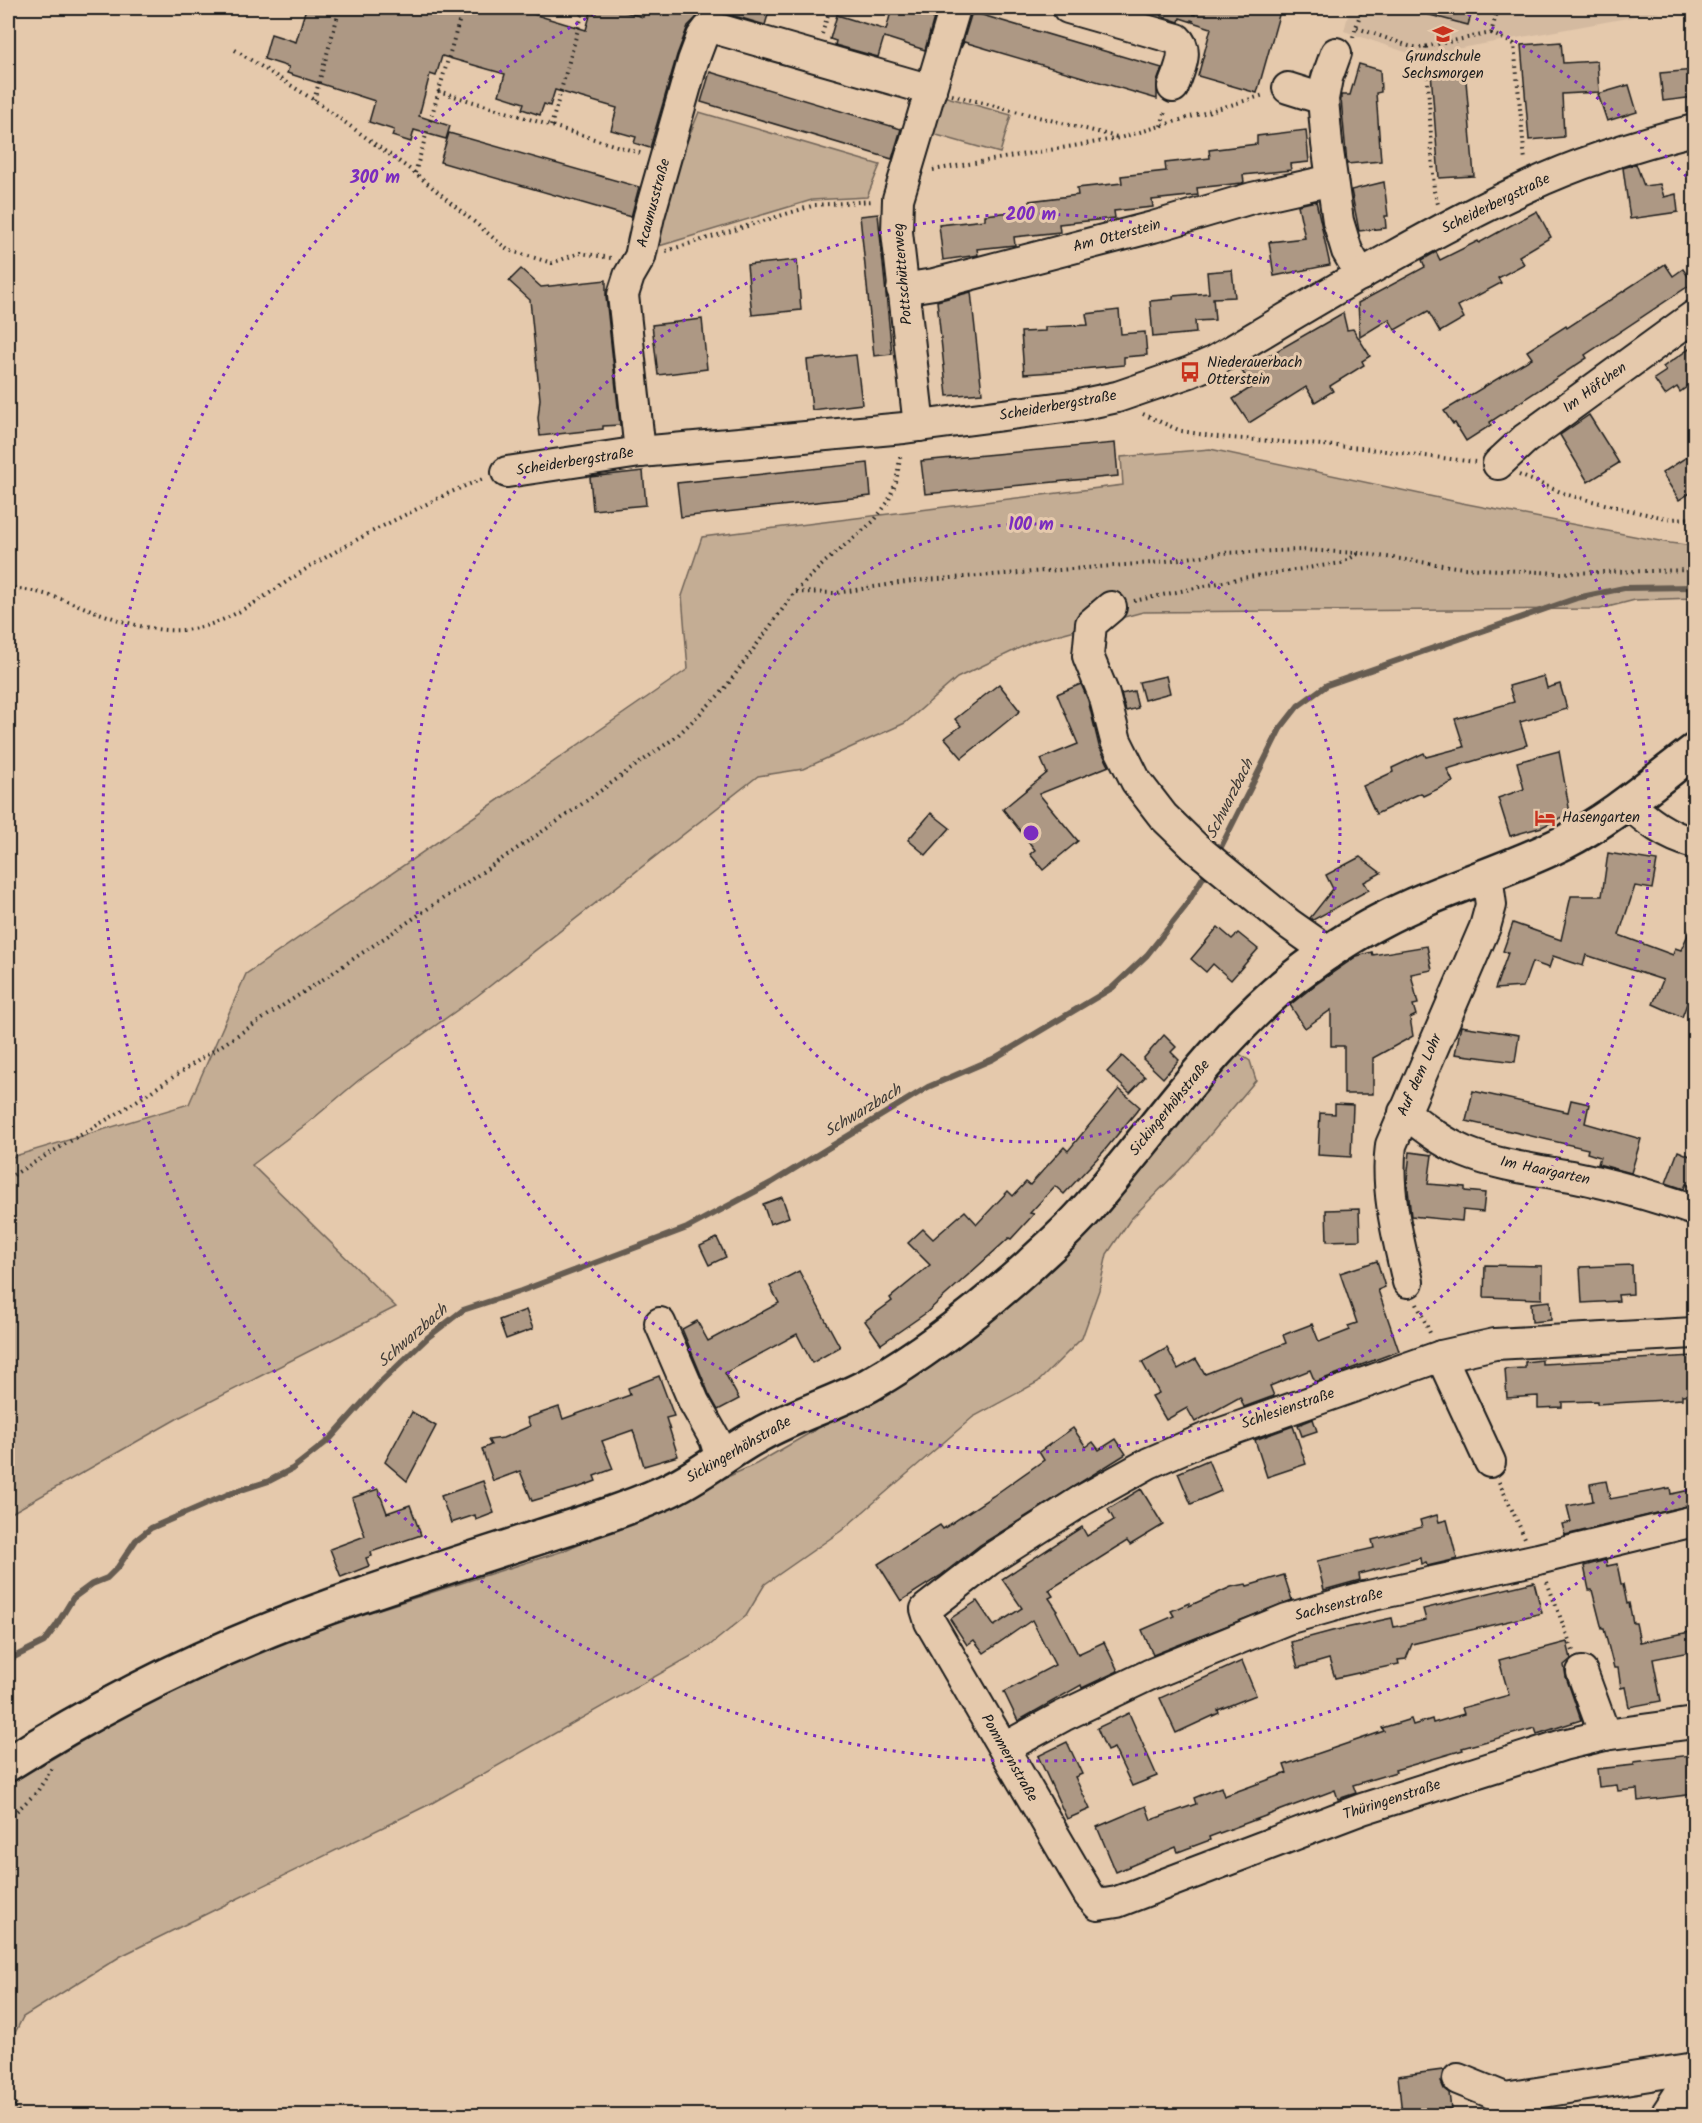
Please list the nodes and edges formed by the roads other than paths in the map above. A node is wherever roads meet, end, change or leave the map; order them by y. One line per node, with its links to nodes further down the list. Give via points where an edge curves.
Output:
1 (955, 8): 6 (street, Pottschütterweg)
2 (1068, 8): 4 (street, via 1177,39 1184,52)
3 (1336, 53): 7 (street)
4 (1173, 87)
5 (1288, 88): 7 (street)
6 (931, 90): 11 (street, Pottschütterweg, via 902,187 897,232); 14 (street, Acaunusstraße, via 708,29 693,62 639,260 623,295)
7 (1323, 99): 9 (street)
8 (1695, 130): 10 (street, Scheiderbergstraße, via 1629,148 1528,186)
9 (1332, 180): 10 (street, via 1347,251); 11 (street, Am Otterstein, via 934,284)
10 (1361, 275): 13 (street, Scheiderbergstraße, via 1214,362 1117,397)
11 (902, 289): 13 (street, Pottschütterweg)
12 (1695, 316): 15 (street, Im Höfchen, via 1525,439)
13 (912, 427): 14 (street, Scheiderbergstraße)
14 (640, 452): 16 (street, Scheiderbergstraße)
15 (1498, 464)
16 (507, 472)
17 (1111, 607): 22 (street, via 1091,624 1088,656 1116,741 1136,781 1163,816 1195,847)
18 (1695, 751): 19 (main road, Sickingerhöhstraße)
19 (1627, 802): 20 (street, via 1663,831); 21 (main road, Sickingerhöhstraße, via 1568,841)
20 (1695, 843)
21 (1487, 874): 22 (main road, Sickingerhöhstraße, via 1379,921); 23 (street, Auf dem Lohr, via 1491,905 1485,927)
22 (1328, 954): 29 (main road, Sickingerhöhstraße, via 1281,989 1233,1034 1083,1214 1002,1291 950,1332 864,1388 761,1433)
23 (1404, 1112): 24 (street, Im Haargarten, via 1441,1140 1466,1152 1604,1183); 25 (street, Auf dem Lohr, via 1393,1136 1389,1158)
24 (1695, 1210)
25 (1408, 1282)
26 (660, 1323): 29 (street, via 694,1402 715,1438)
27 (1695, 1333): 28 (street, Schlesienstraße, via 1496,1344)
28 (1441, 1356): 30 (street); 32 (street, Schlesienstraße, via 1202,1440 1149,1463 1080,1501 989,1560)
29 (721, 1459): 37 (main road, Sickingerhöhstraße, via 664,1492 596,1519 364,1594 247,1638 57,1733)
30 (1490, 1462)
31 (1695, 1521): 36 (street, Sachsenstraße, via 1287,1618 1149,1675)
32 (926, 1609): 36 (street, Pommernstraße)
33 (1582, 1672): 35 (street)
34 (1695, 1723): 35 (street, Thüringenstraße)
35 (1605, 1735): 38 (street, Thüringenstraße, via 1362,1809 1117,1902)
36 (1004, 1748): 38 (street, Pommernstraße)
37 (8, 1764)
38 (1098, 1905)
39 (1695, 2070): 40 (street, via 1505,2098); 41 (street)
40 (1458, 2079)
41 (1665, 2115)

